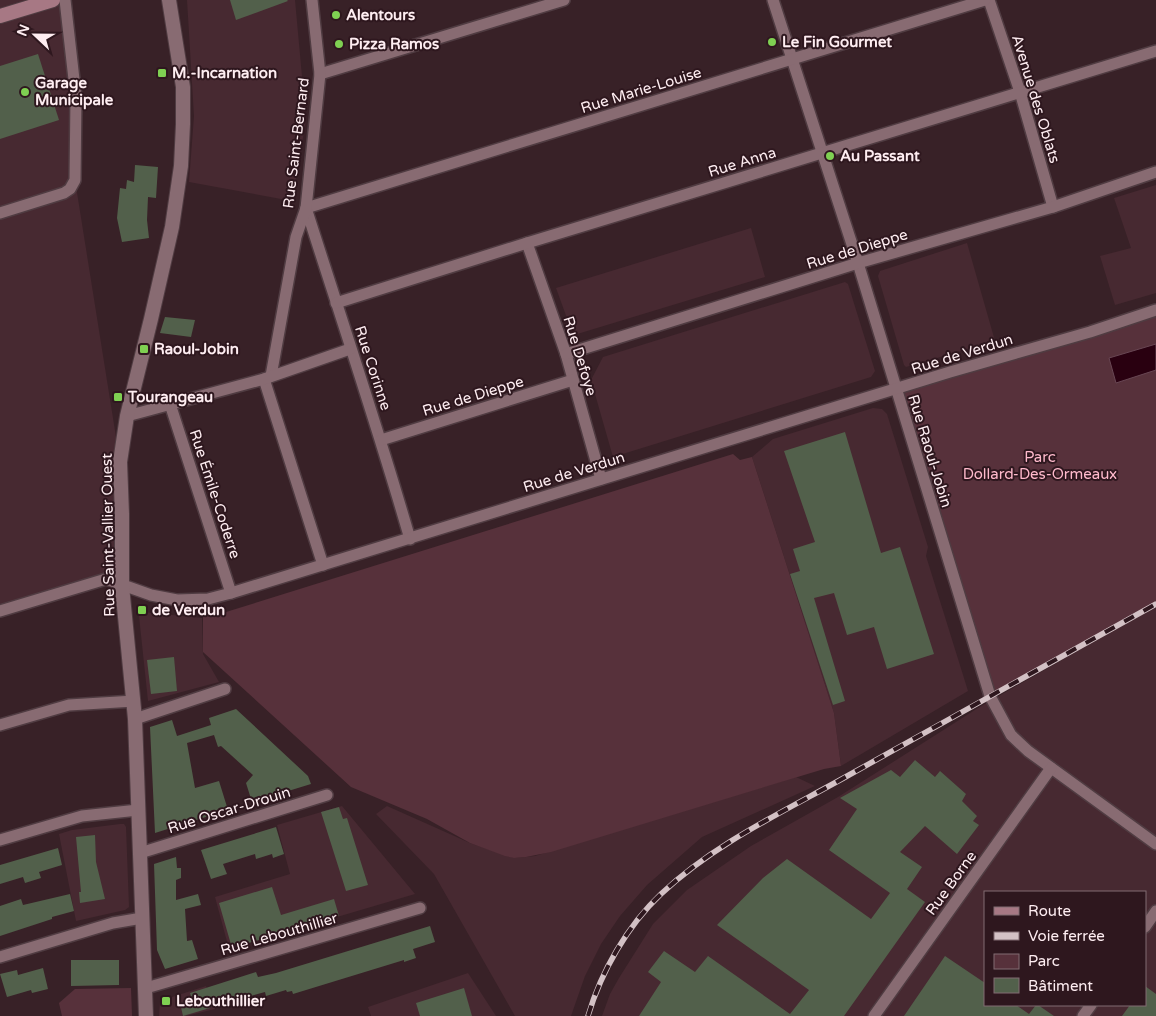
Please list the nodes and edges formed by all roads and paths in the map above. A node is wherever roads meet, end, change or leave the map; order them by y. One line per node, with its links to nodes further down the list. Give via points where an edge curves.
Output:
1 (53, 0): 8 (main road)
2 (66, 0): 17 (street, via 76,97 75,180 64,193)
3 (169, 0): 28 (street, Rue Saint-Vallier Ouest, via 183,87 182,160 174,218)
4 (312, 0): 11 (street, Rue Saint-Bernard)
5 (564, 0): 11 (street)
6 (773, 0): 10 (street, Rue Raoul-Jobin)
7 (987, 0): 10 (street, Rue Marie-Louise); 12 (street, Avenue des Oblats)
8 (0, 16)
9 (1156, 51): 12 (street, Rue Anna)
10 (791, 59): 13 (street, Rue Raoul-Jobin); 16 (street, Rue Marie-Louise)
11 (320, 74): 16 (street, Rue Saint-Bernard)
12 (1020, 92): 13 (street, Rue Anna); 15 (street, Avenue des Oblats)
13 (822, 153): 18 (street, Rue Anna); 19 (street, Rue Raoul-Jobin)
14 (1156, 172): 15 (street, Rue de Dieppe)
15 (1053, 207): 19 (street, Rue de Dieppe)
16 (306, 208): 20 (street, Rue Corinne); 24 (street, Rue Saint-Bernard, via 296,237)
17 (0, 213)
18 (527, 243): 20 (street, Rue Anna); 23 (street, Rue Defoye)
19 (858, 263): 23 (street, Rue de Dieppe); 26 (street, Rue Raoul-Jobin)
20 (336, 302): 22 (street, Rue Corinne)
21 (1156, 310): 26 (street, Rue de Verdun)
22 (350, 349): 24 (street); 29 (street, Rue Corinne)
23 (566, 354): 25 (street, Rue Defoye)
24 (267, 377): 27 (street); 32 (street, Rue Saint-Bernard)
25 (573, 380): 29 (street, Rue de Dieppe); 30 (street, Rue Defoye)
26 (896, 390): 30 (street, Rue de Verdun); 40 (street, Rue Raoul-Jobin, via 990,696 1011,735)
27 (170, 404): 28 (street); 34 (street, Rue Émile-Coderre)
28 (127, 416): 33 (street, Rue Saint-Vallier Ouest, via 120,462)
29 (381, 440): 31 (street, Rue Corinne)
30 (601, 479): 31 (street, Rue de Verdun)
31 (410, 539): 32 (street, Rue de Verdun)
32 (323, 565): 34 (street, Rue de Verdun)
33 (122, 586): 34 (street, Rue de Verdun, via 177,600 208,599); 35 (street, Rue de Verdun, via 106,578); 37 (street, Rue Saint-Vallier Ouest)
34 (231, 593)
35 (0, 611)
36 (225, 689): 38 (street)
37 (134, 701): 38 (street, Rue Saint-Vallier Ouest); 39 (street, via 70,705)
38 (135, 719): 42 (street, Rue Saint-Vallier Ouest)
39 (0, 725)
40 (1051, 768): 44 (street, Rue Raoul-Jobin); 53 (street, Rue Borne)
41 (327, 795): 45 (street, Rue Oscar-Drouin)
42 (138, 810): 43 (street, via 82,816); 45 (street, Rue Saint-Vallier Ouest)
43 (0, 840)
44 (1156, 844)
45 (140, 853): 48 (street, Rue Saint-Vallier Ouest)
46 (420, 908): 51 (street, Rue Lebouthillier)
47 (1156, 910): 49 (street)
48 (142, 918): 50 (street, via 112,923); 51 (street, Rue Saint-Vallier Ouest)
49 (1146, 925)
50 (0, 957)
51 (146, 988): 52 (street, Rue Saint-Vallier Ouest)
52 (146, 1016)
53 (874, 1016)

